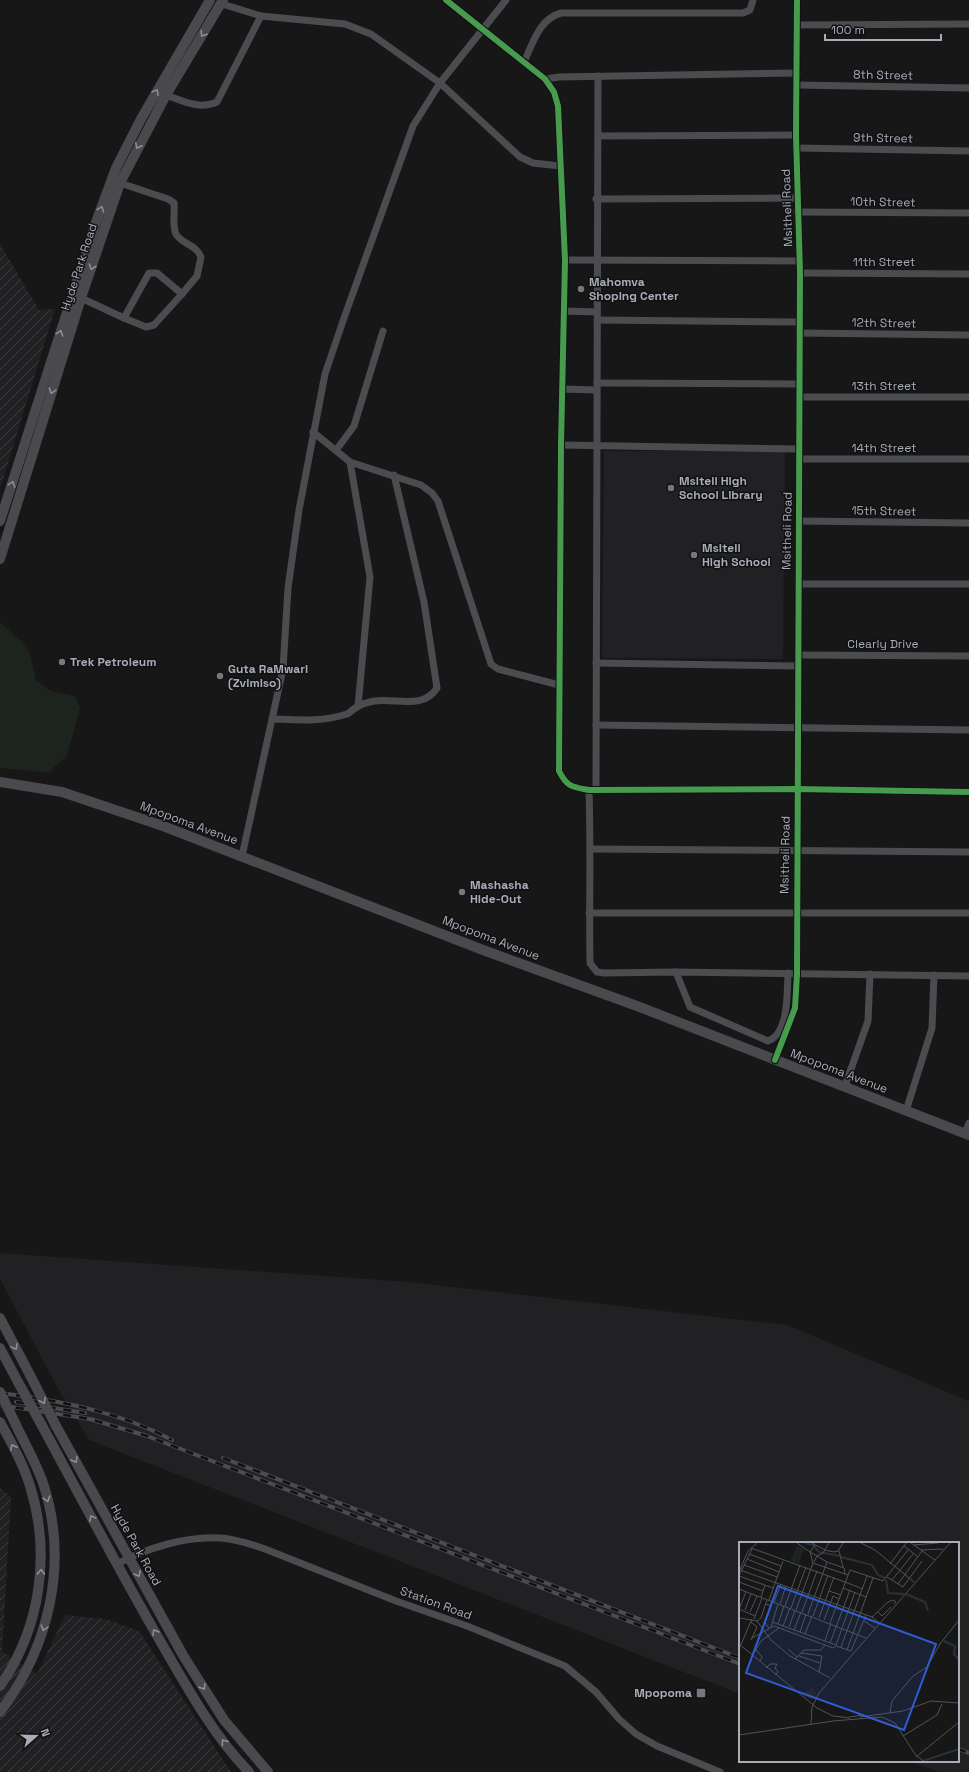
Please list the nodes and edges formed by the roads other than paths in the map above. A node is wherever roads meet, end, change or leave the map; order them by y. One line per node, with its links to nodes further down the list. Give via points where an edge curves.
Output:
1 (210, 0): 58 (street, Hyde Park Road, one-way to 1, via 95,225 116,168)
2 (446, 0): 10 (street)
3 (506, 0): 10 (street)
4 (753, 0): 11 (street, via 750,10 743,13 561,12 544,22)
5 (797, 0): 9 (street, Msitheli Road)
6 (222, 2): 7 (street); 18 (street, Hyde Park Road, one-way to 18)
7 (261, 16): 15 (street, via 344,24 380,40); 18 (street, via 217,102 197,106)
8 (969, 24): 9 (street)
9 (797, 25): 12 (street, Msitheli Road)
10 (483, 30): 11 (street); 15 (street)
11 (524, 62): 14 (street)
12 (797, 73): 13 (street); 16 (street, Msitheli Road)
13 (598, 76): 14 (street); 20 (street)
14 (545, 79): 23 (street, via 554,92 558,106)
15 (440, 83): 23 (street, via 520,157 533,163); 49 (street, via 413,126 330,360)
16 (797, 85): 17 (street, 8th Street); 19 (street, Msitheli Road)
17 (969, 88)
18 (166, 95): 24 (street, Hyde Park Road, one-way to 24)
19 (796, 135): 20 (street); 21 (street, Msitheli Road)
20 (598, 136): 25 (street)
21 (796, 148): 22 (street, 9th Street); 26 (street, Msitheli Road)
22 (969, 151)
23 (560, 166): 30 (street)
24 (120, 183): 34 (street, via 174,203 175,232 178,237 196,248 201,257 197,276); 35 (street, Hyde Park Road, one-way to 35)
25 (596, 198): 26 (street); 29 (street)
26 (797, 198): 27 (street, Msitheli Road)
27 (797, 212): 28 (street, 10th Street); 31 (street, Msitheli Road)
28 (969, 214)
29 (596, 259): 30 (street); 31 (street); 37 (street)
30 (565, 260): 36 (street)
31 (800, 261): 32 (street, Msitheli Road)
32 (800, 273): 33 (street, 11th Street); 40 (street, Msitheli Road)
33 (969, 274)
34 (182, 294): 38 (street, via 154,325 146,327); 38 (street, via 157,272 149,273)
35 (81, 298): 38 (street); 61 (street, Hyde Park Road, one-way to 61)
36 (564, 311): 37 (street); 46 (street)
37 (597, 312): 39 (street)
38 (124, 318)
39 (597, 320): 40 (street); 45 (street)
40 (799, 322): 42 (street, Msitheli Road)
41 (383, 331): 52 (street, via 354,426)
42 (800, 333): 43 (street, 12th Street); 44 (street, Msitheli Road)
43 (969, 335)
44 (799, 384): 45 (street); 47 (street, Msitheli Road)
45 (596, 386): 46 (street); 51 (street)
46 (562, 389): 50 (street)
47 (799, 397): 48 (street, 13th Street); 53 (street, Msitheli Road)
48 (969, 398)
49 (313, 432): 52 (street); 70 (street, via 288,588 283,669)
50 (561, 445): 51 (street); 68 (street)
51 (596, 446): 53 (street); 66 (street)
52 (337, 449): 56 (street)
53 (799, 449): 54 (street, Msitheli Road)
54 (799, 459): 55 (street, 14th Street); 59 (street, Msitheli Road)
55 (969, 459)
56 (350, 462): 57 (street); 69 (street, via 370,577)
57 (394, 475): 68 (street, via 421,485 432,492 438,501 491,664 498,669); 69 (street, via 424,602 437,688 432,695 421,701 374,701)
58 (0, 520)
59 (798, 521): 60 (street, 15th Street); 62 (street, Msitheli Road)
60 (969, 523)
61 (0, 559)
62 (798, 584): 63 (street); 64 (street, Msitheli Road)
63 (969, 584)
64 (798, 654): 65 (street, Clearly Drive); 67 (street, Msitheli Road)
65 (969, 656)
66 (596, 662): 67 (street); 71 (street)
67 (798, 666): 72 (street, Msitheli Road)
68 (559, 685): 76 (street, via 559,771 571,787)
69 (358, 706): 70 (street, via 349,713 314,721)
70 (273, 719): 81 (street)
71 (596, 725): 72 (street); 76 (street)
72 (797, 728): 73 (street); 75 (street, Msitheli Road)
73 (969, 730)
74 (2, 781): 81 (street, Mpopoma Avenue, via 62,792)
75 (797, 789): 76 (street); 77 (street); 79 (street, Msitheli Road)
76 (592, 790): 78 (street)
77 (969, 792)
78 (591, 849): 79 (street); 82 (street)
79 (796, 852): 80 (street); 83 (street, Msitheli Road)
80 (969, 852)
81 (242, 856): 91 (street, Mpopoma Avenue)
82 (589, 913): 83 (street); 85 (street, via 590,963 597,972)
83 (796, 914): 84 (street); 87 (street, Msitheli Road)
84 (969, 914)
85 (676, 972): 86 (street); 86 (street, via 690,1007 768,1041 776,1036 786,1012)
86 (788, 973): 87 (street)
87 (797, 974): 88 (street); 91 (street, Msitheli Road, via 795,1008)
88 (870, 974): 89 (street); 92 (street, via 868,1021)
89 (934, 975): 90 (street); 93 (street, via 932,1028)
90 (969, 976)
91 (775, 1060): 92 (street, Mpopoma Avenue)
92 (845, 1086): 93 (street, Mpopoma Avenue)
93 (906, 1111): 95 (street, Mpopoma Avenue)
94 (969, 1123): 95 (street)
95 (967, 1134)
96 (0, 1318): 100 (street, Hyde Park Road, one-way to 100, bridge)
97 (0, 1348): 101 (street, one-way to 97, bridge)
98 (0, 1392): 103 (street, one-way to 103, bridge, via 44,1488 53,1532 54,1562 52,1597 45,1628 34,1657)
99 (0, 1422): 102 (street, one-way to 99, via 14,1666 24,1642 41,1577 41,1541 30,1484)
100 (128, 1558): 101 (street, Station Road); 105 (street, Hyde Park Road, one-way to 105, via 184,1657 224,1720); 106 (street, Station Road, via 194,1539 220,1538 265,1549 565,1666 596,1692 636,1734 657,1746)
101 (117, 1564): 104 (street, one-way to 101, via 236,1759 188,1689)
102 (0, 1686)
103 (0, 1712)
104 (249, 1772)
105 (268, 1772)
106 (720, 1772)

